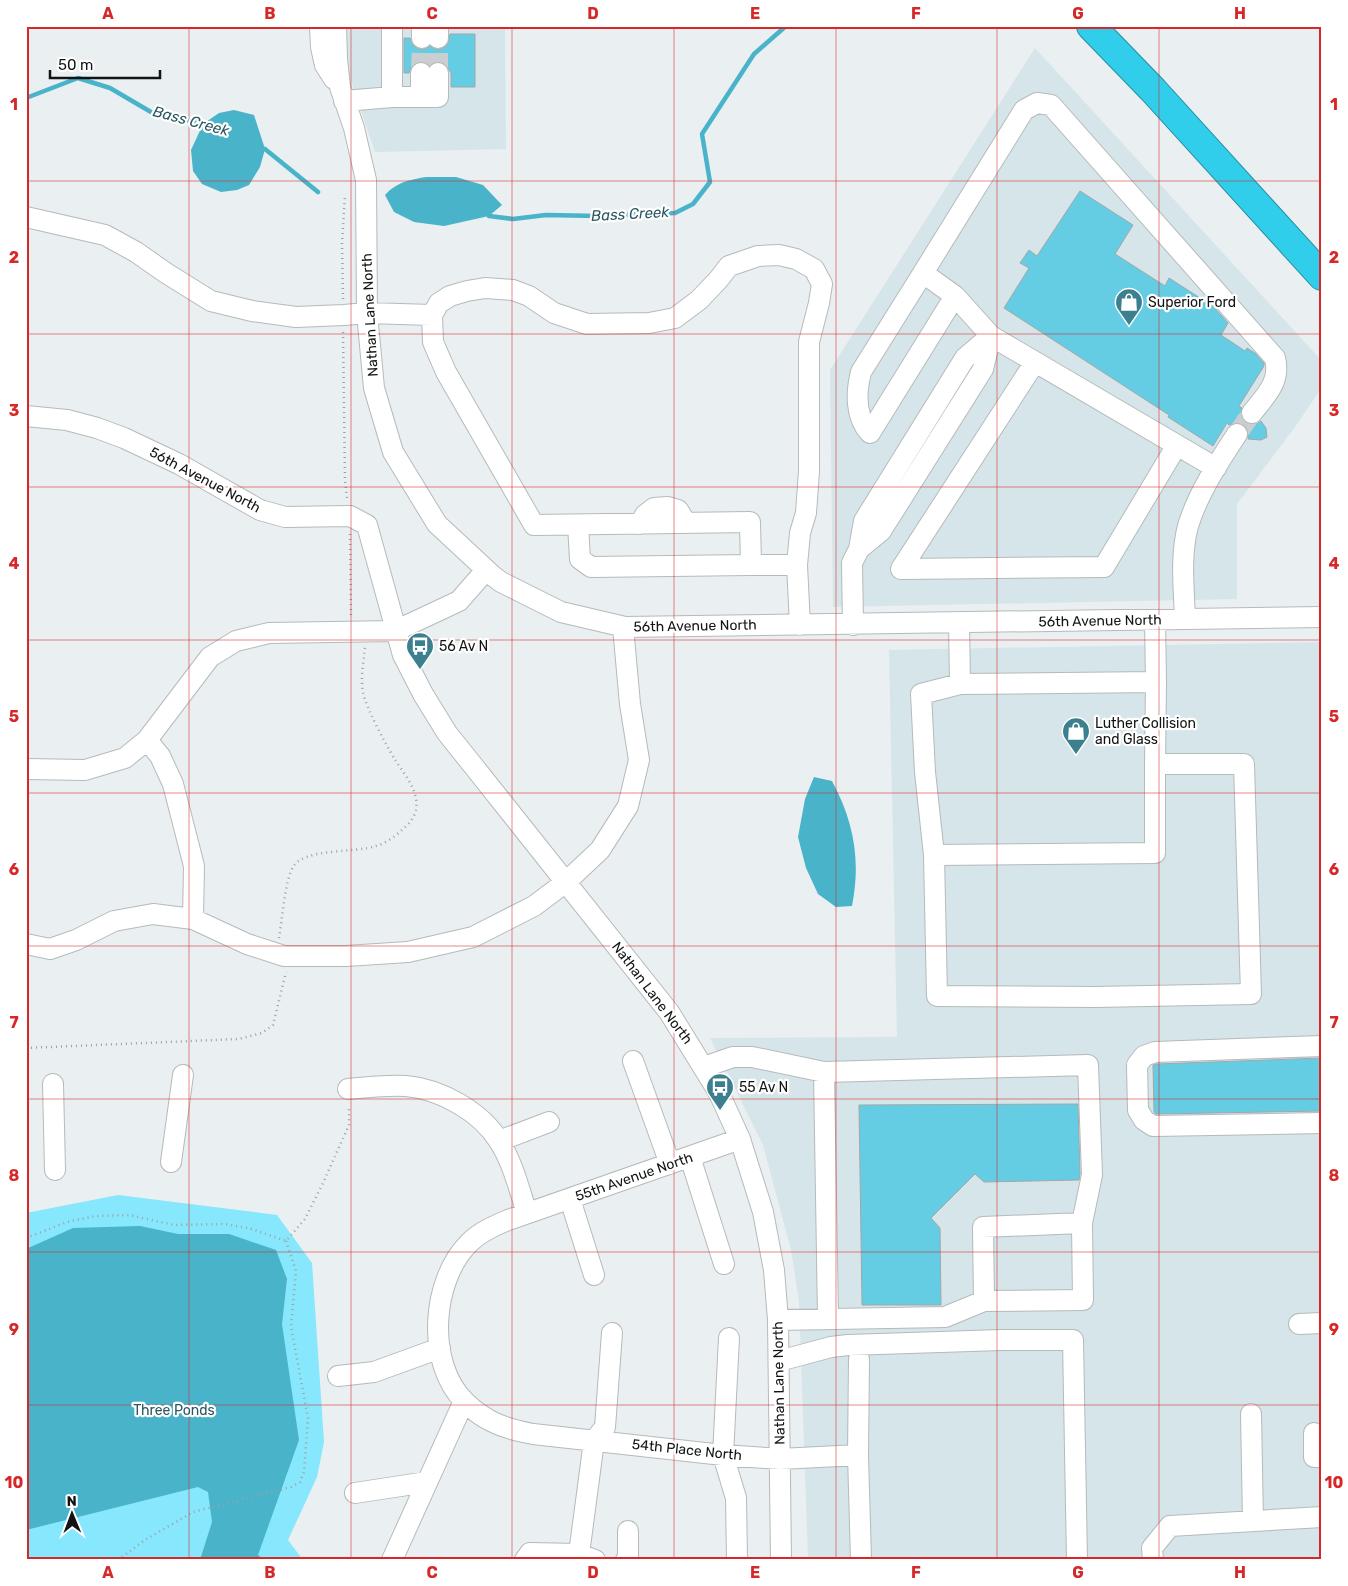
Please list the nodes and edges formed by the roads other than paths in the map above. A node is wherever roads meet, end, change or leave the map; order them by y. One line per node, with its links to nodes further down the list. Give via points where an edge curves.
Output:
1 (320, 26): 6 (street, Nathan Lane North, via 324,66)
2 (336, 26): 6 (street, Nathan Lane North)
3 (392, 26): 7 (street)
4 (1091, 26): 10 (highway)
5 (430, 73): 7 (street, via 438,97)
6 (342, 94): 7 (street); 12 (street, Nathan Lane North, via 366,180)
7 (392, 97)
8 (26, 217): 12 (street, via 105,235 212,301 252,312 296,317)
9 (923, 273): 11 (street); 11 (street, via 861,372 859,417 870,433); 16 (street, via 1024,110 1037,103 1051,104 1275,358 1278,368 1274,384)
10 (1322, 276)
11 (955, 296): 14 (street)
12 (367, 313): 13 (street); 24 (street, Nathan Lane North, via 374,388 393,452 437,524)
13 (432, 315): 21 (street, via 433,342 446,372 534,525); 23 (street, via 439,303 450,296 485,288 513,290 554,313 587,324 649,323 675,318 699,300 729,266 751,258 779,255 814,269 822,284 809,342 809,471)
14 (991, 336): 15 (street); 30 (street, via 983,369 881,531 859,549 852,563)
15 (1035, 362): 19 (street); 19 (street, via 901,569 1104,568)
16 (1252, 413)
17 (26, 416): 32 (street, 56th Avenue North, via 66,420 124,438 179,464 260,510 285,516 350,516 367,525)
18 (1237, 434): 20 (street)
19 (1177, 445): 20 (street)
20 (1216, 468): 26 (street, via 1188,527 1183,564)
21 (578, 525): 22 (street, via 580,559 591,567); 22 (street, via 750,522)
22 (751, 565): 23 (street)
23 (797, 566): 29 (street)
24 (486, 570): 31 (street, 56th Avenue North, via 501,582 561,612); 32 (street, via 458,601)
25 (1322, 617): 26 (street, 56th Avenue North)
26 (1185, 619): 27 (street, 56th Avenue North)
27 (1155, 620): 28 (street, 56th Avenue North); 33 (street)
28 (959, 623): 30 (street, 56th Avenue North); 34 (street)
29 (800, 624): 30 (street, 56th Avenue North); 31 (street, 56th Avenue North)
30 (853, 625)
31 (623, 627): 39 (street, via 639,760 637,769 628,806 600,850)
32 (395, 631): 35 (street, via 269,633 236,641 210,657); 39 (street, Nathan Lane North, via 402,655 448,732)
33 (1156, 682): 34 (street); 36 (street)
34 (960, 684): 38 (street, via 921,694)
35 (147, 740): 37 (street, via 125,758 86,770); 40 (street, via 160,756 173,784 194,866)
36 (1155, 764): 38 (street, via 1155,853); 38 (street, via 1244,764 1251,994 937,996)
37 (26, 769)
38 (934, 855)
39 (566, 882): 40 (street, via 534,906 473,937 408,952 284,956 247,944); 44 (street, Nathan Lane North, via 670,1012)
40 (193, 919): 41 (street, via 153,914 114,921 50,949)
41 (26, 944)
42 (1322, 1046): 50 (street, via 1155,1052 1144,1056 1137,1065 1138,1110 1153,1126)
43 (633, 1061): 55 (street)
44 (704, 1067): 45 (street, via 733,1057 752,1057); 52 (street, Nathan Lane North)
45 (824, 1072): 59 (street, via 1088,1065 1092,1175); 63 (street)
46 (183, 1075): 54 (street)
47 (52, 1084): 56 (street)
48 (348, 1089): 51 (street, via 408,1086 437,1094 464,1107 488,1126)
49 (549, 1122): 51 (street)
50 (1322, 1123)
51 (499, 1140): 58 (street)
52 (740, 1140): 53 (street, 55th Avenue North); 64 (street, Nathan Lane North, via 763,1212 774,1270)
53 (690, 1158): 55 (street, 55th Avenue North); 60 (street)
54 (171, 1162)
55 (670, 1164): 57 (street, 55th Avenue North)
56 (55, 1170)
57 (570, 1199): 58 (street, 55th Avenue North); 61 (street)
58 (527, 1213): 69 (street, 55th Avenue North, via 486,1230 469,1243 456,1260 444,1286 440,1307)
59 (1082, 1223): 62 (street, via 983,1227); 62 (street, via 1083,1300)
60 (724, 1264)
61 (594, 1275)
62 (984, 1301): 63 (street, via 944,1317)
63 (828, 1318): 64 (street)
64 (778, 1320): 71 (street, Nathan Lane North)
65 (1322, 1323): 66 (street)
66 (1299, 1324)
67 (612, 1334): 76 (street, via 605,1427)
68 (729, 1338): 77 (street)
69 (440, 1348): 72 (street, via 374,1372); 73 (street, 54th Place North, via 449,1382)
70 (859, 1359): 78 (street)
71 (779, 1361): 80 (street, Nathan Lane North); 93 (street, via 848,1345 1072,1340)
72 (338, 1376)
73 (464, 1402): 76 (street, 54th Place North, via 508,1430); 81 (street)
74 (1250, 1414): 84 (street)
75 (1314, 1433): 79 (street, via 1314,1457)
76 (594, 1441): 77 (street, 54th Place North); 86 (street)
77 (723, 1455): 80 (street, 54th Place North); 90 (street, via 736,1498)
78 (858, 1455): 80 (street, 54th Place North); 92 (street)
79 (1322, 1457)
80 (780, 1459): 91 (street, Nathan Lane North)
81 (427, 1482): 82 (street); 87 (street)
82 (355, 1493)
83 (1322, 1517): 84 (street)
84 (1253, 1521): 94 (street, via 1170,1526 1152,1548)
85 (628, 1531): 89 (street)
86 (586, 1558): 88 (street, via 530,1553)
87 (392, 1560)
88 (525, 1560)
89 (626, 1560)
90 (737, 1560)
91 (781, 1560)
92 (861, 1560)
93 (1077, 1560)
94 (1153, 1560)

